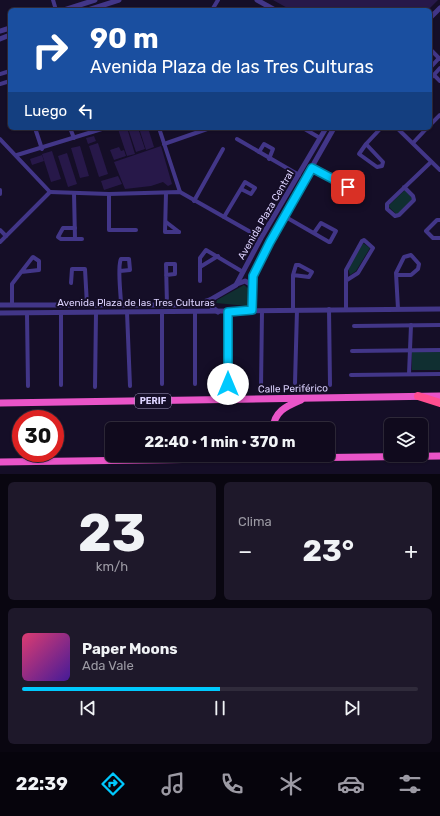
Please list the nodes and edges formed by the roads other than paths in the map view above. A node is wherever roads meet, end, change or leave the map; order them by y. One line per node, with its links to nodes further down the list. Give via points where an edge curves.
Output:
1 (119, 0): 6 (street)
2 (257, 0): 7 (street)
3 (265, 0): 8 (street)
4 (91, 1): 5 (street)
5 (70, 8)
6 (99, 8)
7 (271, 8)
8 (272, 8)
9 (440, 8): 10 (street)
10 (432, 16)
11 (432, 51): 12 (street)
12 (440, 58): 13 (street)
13 (432, 66)
14 (440, 68): 15 (street)
15 (434, 75): 16 (street)
16 (440, 81)
17 (37, 130): 37 (street)
18 (71, 130): 30 (street)
19 (99, 130): 30 (street)
20 (160, 130): 35 (street)
21 (195, 130): 29 (street)
22 (204, 130): 29 (street)
23 (307, 130): 31 (street)
24 (325, 130): 31 (street, Avenida Plaza Central)
25 (333, 130): 43 (street, Avenida Plaza Central)
26 (380, 130): 36 (street)
27 (399, 130): 34 (street)
28 (425, 130): 34 (street)
29 (196, 133): 35 (street)
30 (74, 138): 37 (street)
31 (320, 138): 45 (street, Avenida Plaza Central)
32 (0, 139): 40 (street)
33 (237, 140): 39 (street)
34 (412, 143): 42 (street)
35 (164, 144): 51 (street)
36 (366, 144): 36 (street, via 360,156 376,167 382,166 383,162)
37 (42, 149): 40 (street)
38 (224, 149): 56 (street)
39 (259, 152): 41 (street); 41 (street, via 264,144 273,149)
40 (17, 156): 50 (street)
41 (270, 158): 45 (street)
42 (432, 162): 44 (street); 47 (street)
43 (312, 168): 46 (street); 57 (street, Avenida Plaza Central)
44 (440, 170)
45 (299, 175): 66 (street, Avenida Plaza Central)
46 (341, 184): 46 (street, via 336,194 351,202 356,192)
47 (404, 187): 47 (street, via 386,205 395,216 414,200)
48 (241, 189): 58 (street)
49 (0, 190): 54 (street)
50 (50, 192): 52 (street); 65 (street)
51 (180, 192): 53 (street); 56 (street)
52 (74, 193): 55 (street); 61 (street)
53 (166, 193): 55 (street); 60 (street)
54 (0, 194)
55 (109, 194): 63 (street, via 109,230)
56 (194, 201): 58 (street)
57 (284, 216): 64 (street); 83 (street, Avenida Plaza Central, via 255,272)
58 (224, 217): 66 (street)
59 (440, 220): 67 (street, via 426,231 433,238)
60 (166, 222)
61 (75, 228): 68 (street); 68 (street, via 64,228 58,236 60,239)
62 (0, 230): 65 (street)
63 (136, 230)
64 (314, 233): 64 (street, via 321,222 336,232 330,242)
65 (6, 236): 70 (street)
66 (261, 238): 75 (street, Avenida Plaza Central)
67 (440, 238)
68 (75, 239): 69 (street)
69 (82, 239)
70 (0, 242)
71 (218, 256): 72 (street); 72 (street, via 205,250 200,258); 75 (street)
72 (200, 268): 80 (street)
73 (120, 271): 88 (street)
74 (21, 272): 74 (street, via 33,257 40,261 39,270); 86 (street, via 12,284)
75 (243, 272): 82 (street, Avenida Plaza Central)
76 (166, 275): 89 (street)
77 (293, 275): 77 (street, via 297,265 312,271 310,277); 92 (street)
78 (397, 276): 78 (street, via 397,270 404,257 411,255 418,264 418,269 411,275); 90 (street)
79 (347, 280): 79 (street, via 346,270 349,262 364,240 373,248 358,274); 94 (street)
80 (200, 281)
81 (71, 283): 87 (street, via 72,269 85,269)
82 (236, 285): 83 (street, via 245,281); 84 (street)
83 (252, 285): 91 (street, Avenida Plaza Central)
84 (210, 300): 89 (street, Avenida Plaza de las Tres Culturas, via 199,304); 100 (street, via 212,307)
85 (0, 305): 86 (street, Avenida Plaza de las Tres Culturas)
86 (12, 305): 87 (street, Avenida Plaza de las Tres Culturas)
87 (87, 305): 88 (street, Avenida Plaza de las Tres Culturas)
88 (121, 305): 89 (street, Avenida Plaza de las Tres Culturas)
89 (167, 305)
90 (398, 309): 94 (street, Avenida Plaza de las Tres Culturas); 95 (street, Avenida Plaza de las Tres Culturas)
91 (252, 310): 96 (street, Avenida Plaza de las Tres Culturas); 101 (street, Avenida Plaza de las Tres Culturas)
92 (295, 310): 93 (street, Avenida Plaza de las Tres Culturas); 96 (street, Avenida Plaza de las Tres Culturas); 115 (street)
93 (329, 310): 94 (street, Avenida Plaza de las Tres Culturas); 120 (street)
94 (346, 310)
95 (440, 310)
96 (262, 311): 123 (street)
97 (127, 312): 98 (street, Avenida Plaza de las Tres Culturas); 105 (street, Avenida Plaza de las Tres Culturas); 122 (street)
98 (162, 312): 99 (street, Avenida Plaza de las Tres Culturas); 116 (street)
99 (195, 312): 100 (street, Avenida Plaza de las Tres Culturas); 117 (street)
100 (218, 312): 101 (street, Avenida Plaza de las Tres Culturas)
101 (228, 312): 118 (street)
102 (0, 313): 103 (street, Avenida Plaza de las Tres Culturas)
103 (27, 313): 104 (street, Avenida Plaza de las Tres Culturas); 121 (street)
104 (61, 313): 105 (street, Avenida Plaza de las Tres Culturas); 119 (street)
105 (96, 313): 124 (street)
106 (411, 325): 107 (street); 108 (street); 109 (street)
107 (440, 325)
108 (354, 326)
109 (410, 350): 110 (street); 111 (street); 112 (street)
110 (440, 350)
111 (352, 351)
112 (409, 374): 113 (street); 114 (street)
113 (440, 374)
114 (350, 375)
115 (295, 383)
116 (162, 384)
117 (195, 384)
118 (228, 384)
119 (61, 385)
120 (330, 385)
121 (28, 386)
122 (130, 386)
123 (261, 386)
124 (95, 387)
125 (418, 396): 126 (highway, Calle Periférico / PERIF); 127 (highway, Calle Periférico / PERIF); 129 (highway, Calle Periférico)
126 (440, 396)
127 (305, 399): 128 (highway, Calle Periférico / PERIF); 130 (highway, via 280,412)
128 (0, 403)
129 (440, 403)
130 (274, 422)
131 (440, 456): 132 (highway)
132 (335, 458)
133 (105, 461): 134 (highway)
134 (0, 462)

